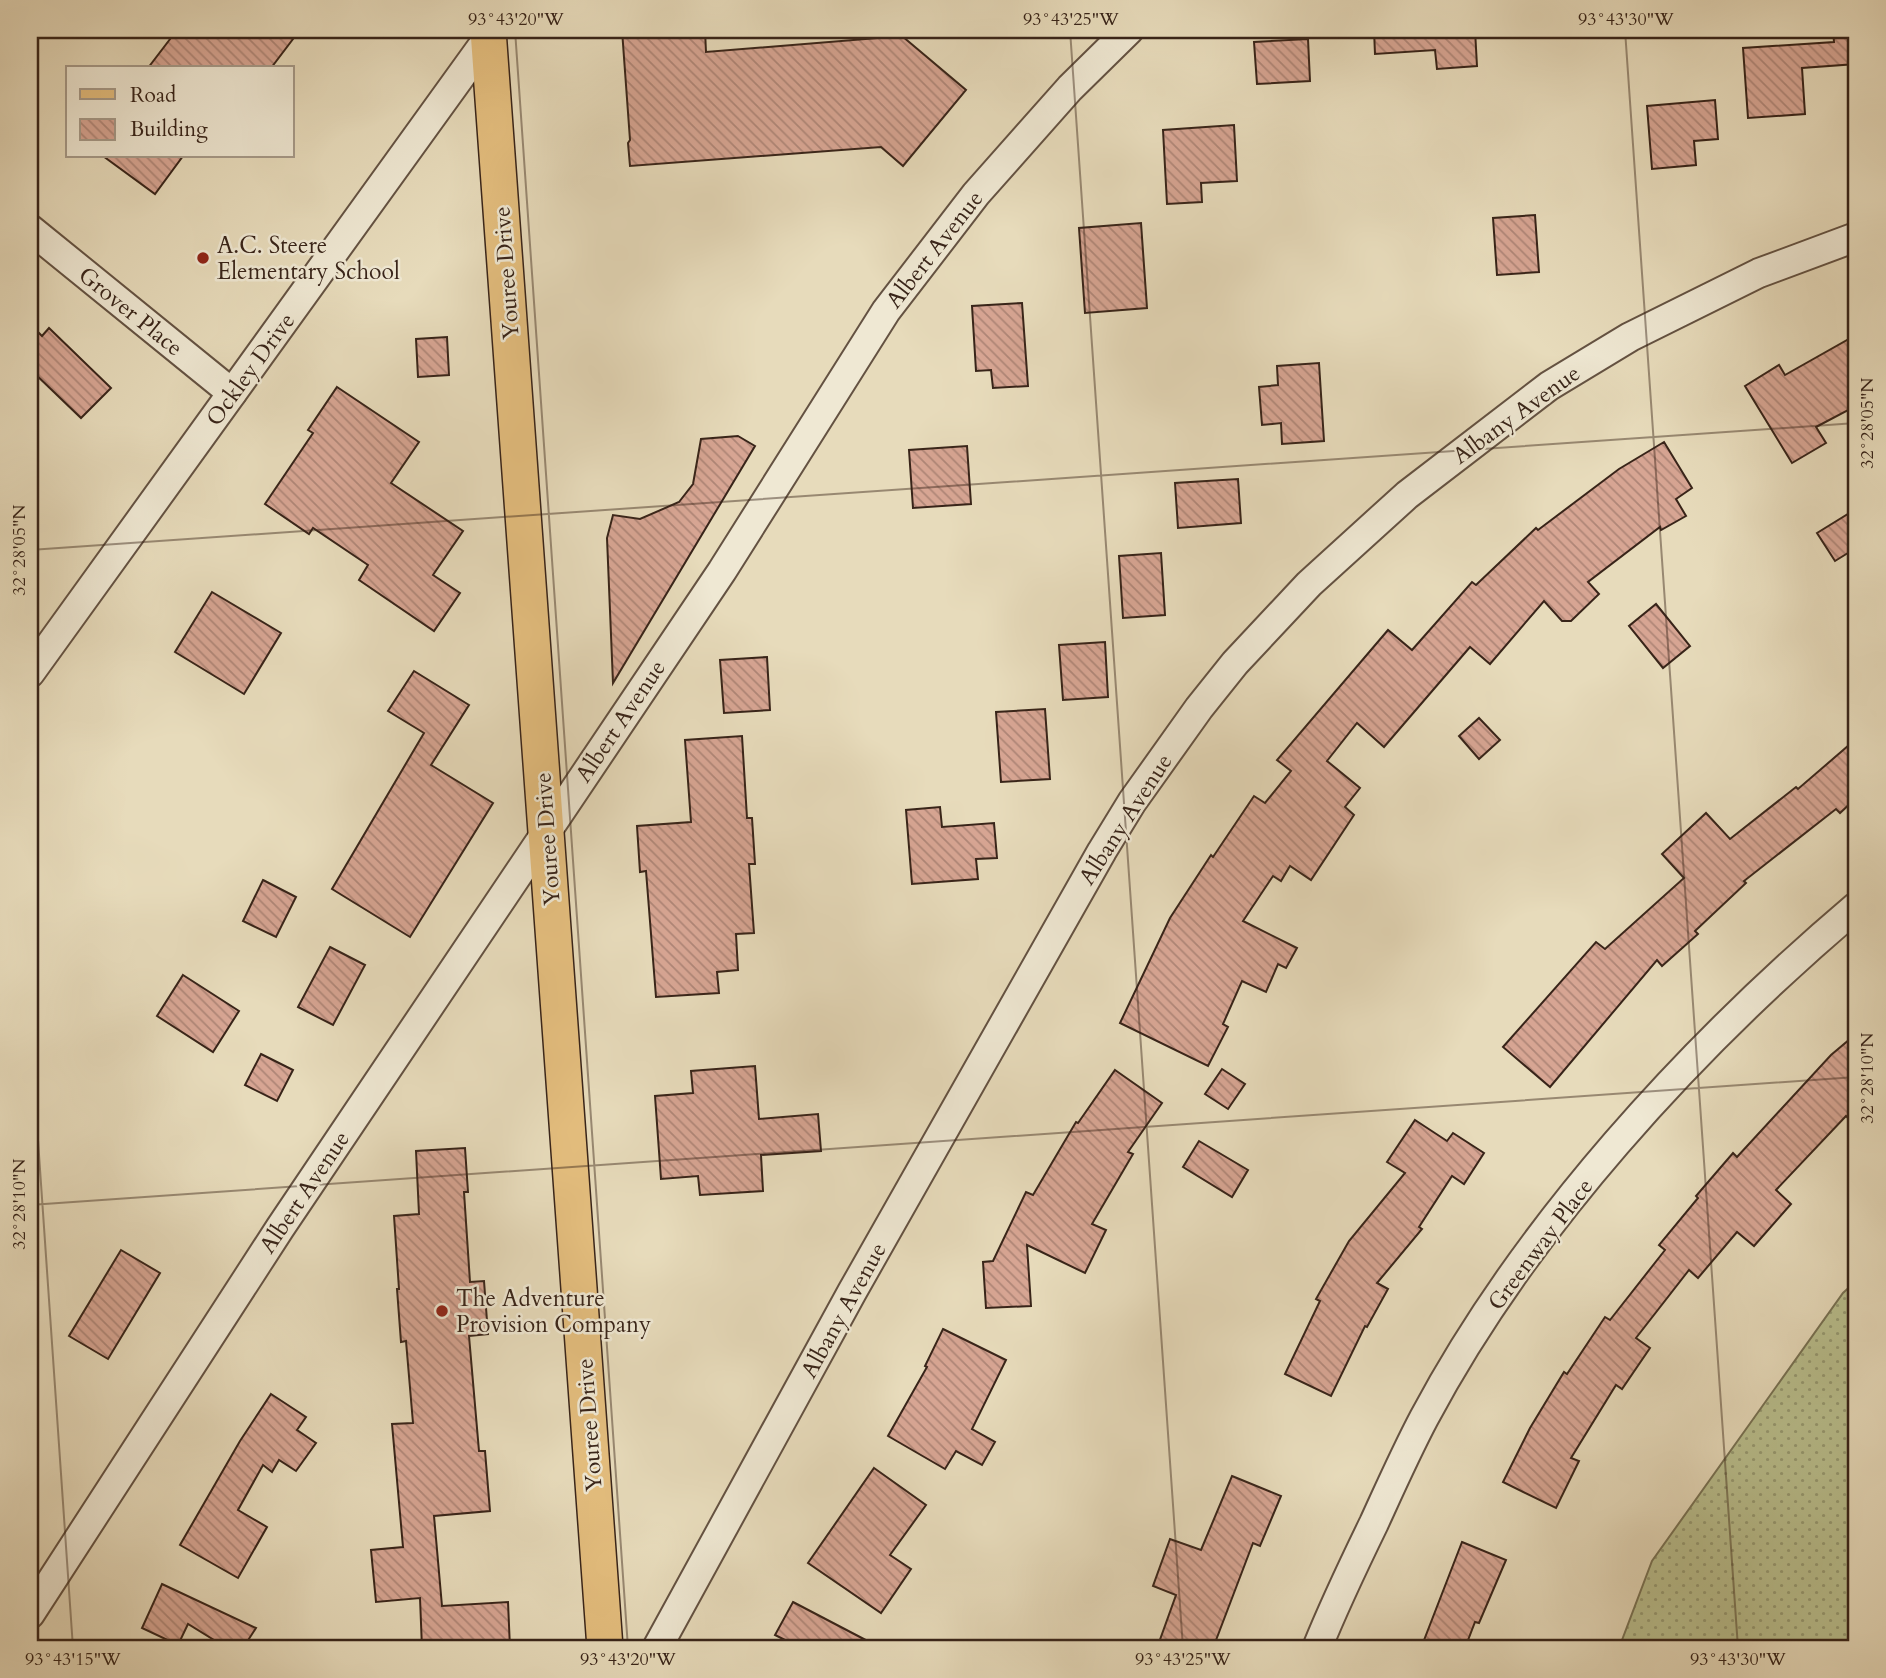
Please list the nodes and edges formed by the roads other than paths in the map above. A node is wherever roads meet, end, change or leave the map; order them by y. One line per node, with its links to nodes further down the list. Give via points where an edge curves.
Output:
1 (1129, 30): 7 (street, Albert Avenue, via 1070,88 976,194 886,311 722,571)
2 (490, 32): 5 (street, Ockley Drive); 7 (main road, Youree Drive)
3 (30, 229): 5 (street, Grover Place)
4 (1856, 237): 11 (street, Albany Avenue, via 1759,273 1630,337 1549,386 1407,495 1309,584 1236,663 1139,792 1102,851)
5 (232, 393): 6 (street, Ockley Drive)
6 (30, 673)
7 (547, 829): 9 (street, Albert Avenue, via 280,1228); 10 (main road, Youree Drive)
8 (1856, 907): 12 (street, Greenway Place, via 1701,1050 1548,1228 1492,1306 1424,1418)
9 (30, 1614)
10 (605, 1648)
11 (657, 1648)
12 (1317, 1648)

